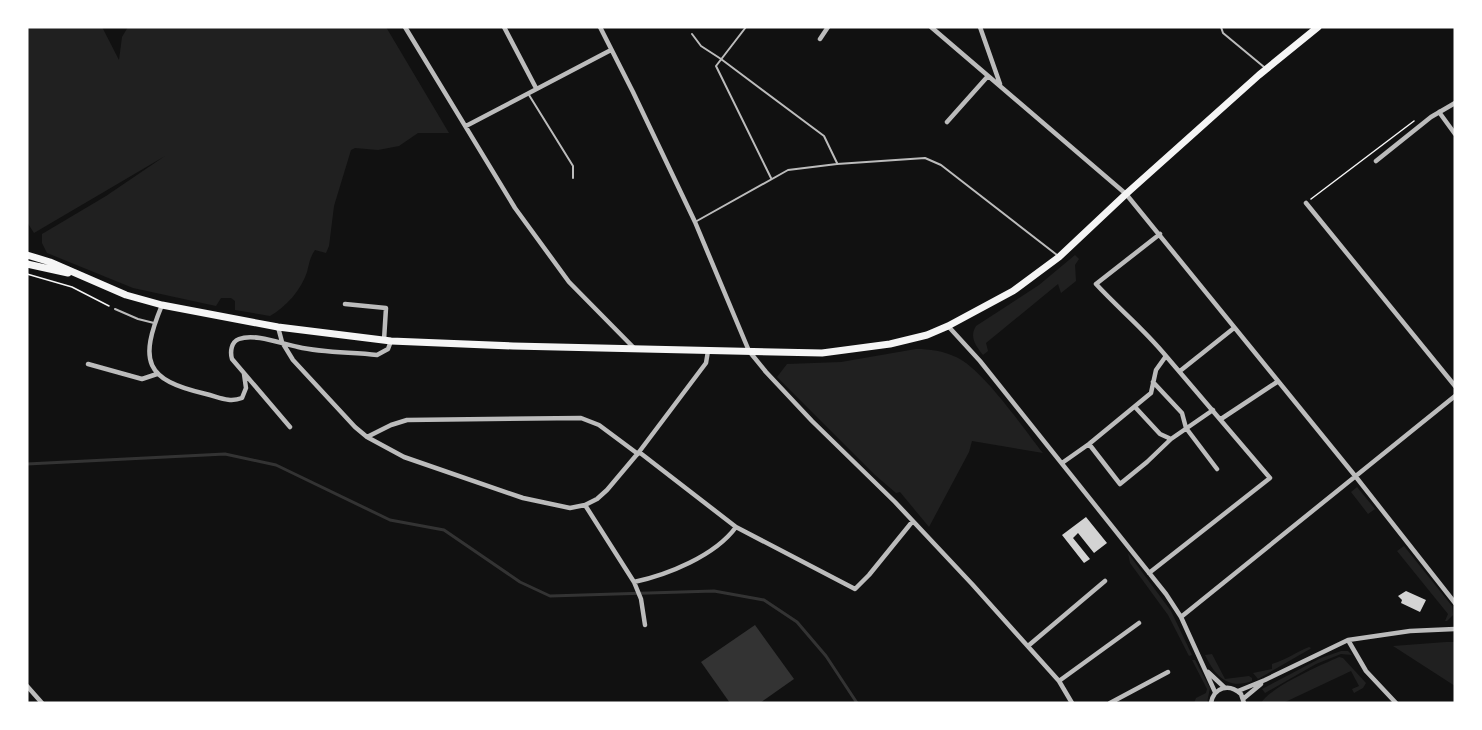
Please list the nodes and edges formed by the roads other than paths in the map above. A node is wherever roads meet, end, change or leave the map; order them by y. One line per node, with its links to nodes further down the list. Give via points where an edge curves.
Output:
1 (405, 27): 22 (street)
2 (504, 27): 17 (street)
3 (600, 27): 12 (street)
4 (746, 27): 13 (lane)
5 (828, 27): 11 (street)
6 (932, 27): 15 (street)
7 (980, 27): 16 (street)
8 (1221, 27): 14 (lane, via 1223,33)
9 (1318, 27): 14 (main road)
10 (692, 34): 13 (lane, via 701,46)
11 (820, 39)
12 (611, 50): 17 (street); 30 (street)
13 (721, 59): 25 (lane, via 824,136); 27 (lane, via 716,66)
14 (1266, 69): 28 (main road)
15 (988, 75): 16 (street); 21 (street)
16 (1001, 86): 28 (street)
17 (537, 88): 18 (street)
18 (528, 93): 22 (street); 26 (lane, via 573,166)
19 (1455, 103): 20 (street)
20 (1439, 112): 23 (street); 24 (street)
21 (947, 122)
22 (466, 126): 45 (street, via 515,208 569,282)
23 (1455, 134)
24 (1376, 161)
25 (837, 164): 27 (lane, via 788,170); 33 (lane, via 925,158 941,165)
26 (573, 178)
27 (772, 179): 30 (lane)
28 (1126, 194): 31 (street); 33 (main road)
29 (1306, 203): 55 (street)
30 (695, 222): 47 (street)
31 (1160, 234): 42 (street); 48 (street, via 1096,284)
32 (27, 255): 35 (main road)
33 (1059, 257): 40 (main road, via 1013,291)
34 (27, 264): 35 (main road)
35 (82, 277): 37 (main road)
36 (345, 304): 43 (street, via 386,308)
37 (162, 305): 39 (street); 41 (main road)
38 (115, 309): 39 (lane)
39 (154, 323): 52 (street, via 149,338 151,364)
40 (948, 326): 47 (main road, via 890,344 822,353); 66 (street)
41 (278, 327): 43 (main road); 44 (street)
42 (1234, 328): 50 (street); 54 (street)
43 (387, 340): 44 (street, via 388,349 377,355); 45 (main road)
44 (282, 342): 51 (street, via 252,338 234,342 230,353); 62 (street, via 293,360)
45 (635, 350): 46 (main road)
46 (708, 351): 47 (main road); 65 (street, via 706,363)
47 (749, 351): 70 (street)
48 (1166, 356): 50 (street); 53 (street)
49 (88, 364): 52 (street, via 142,380)
50 (1180, 371): 58 (street)
51 (243, 372): 52 (street, via 246,388 242,398 235,401 191,391); 60 (street)
52 (157, 374)
53 (1153, 382): 57 (street, via 1151,393); 61 (street, via 1182,413)
54 (1277, 382): 59 (street); 68 (street)
55 (1455, 386)
56 (1455, 396): 68 (street)
57 (1136, 407): 63 (street, via 1160,434); 64 (street)
58 (1213, 410): 59 (street); 61 (street)
59 (1221, 419): 72 (street, via 1270,478)
60 (290, 427)
61 (1186, 428): 63 (street); 67 (street)
62 (367, 437): 65 (street, via 407,420 581,418 599,425); 69 (street, via 404,457 523,498 556,506)
63 (1171, 439): 64 (street, via 1120,484)
64 (1089, 444): 66 (street)
65 (639, 453): 69 (street, via 607,490); 71 (street)
66 (1062, 463): 72 (street)
67 (1217, 469)
68 (1356, 477): 75 (street); 76 (street)
69 (585, 505): 74 (street)
70 (912, 522): 71 (street, via 855,589); 81 (street)
71 (736, 527): 74 (street, via 705,553 658,577)
72 (1149, 573): 76 (street)
73 (1105, 581): 81 (street)
74 (634, 582): 78 (street)
75 (1455, 603)
76 (1181, 617): 82 (street)
77 (1139, 623): 85 (street)
78 (645, 625)
79 (1455, 628): 80 (street)
80 (1348, 640): 84 (street); 95 (street, via 1366,671)
81 (1028, 646): 85 (street)
82 (1206, 670): 87 (street); 89 (street)
83 (1168, 672): 93 (street)
84 (1265, 680): 88 (street); 90 (street)
85 (1059, 681): 92 (street)
86 (27, 686): 91 (street)
87 (1224, 687): 88 (street); 89 (street)
88 (1238, 691): 90 (street)
89 (1215, 692): 94 (street)
90 (1244, 701)
91 (42, 703)
92 (1072, 703)
93 (1110, 703)
94 (1210, 703)
95 (1396, 703)

